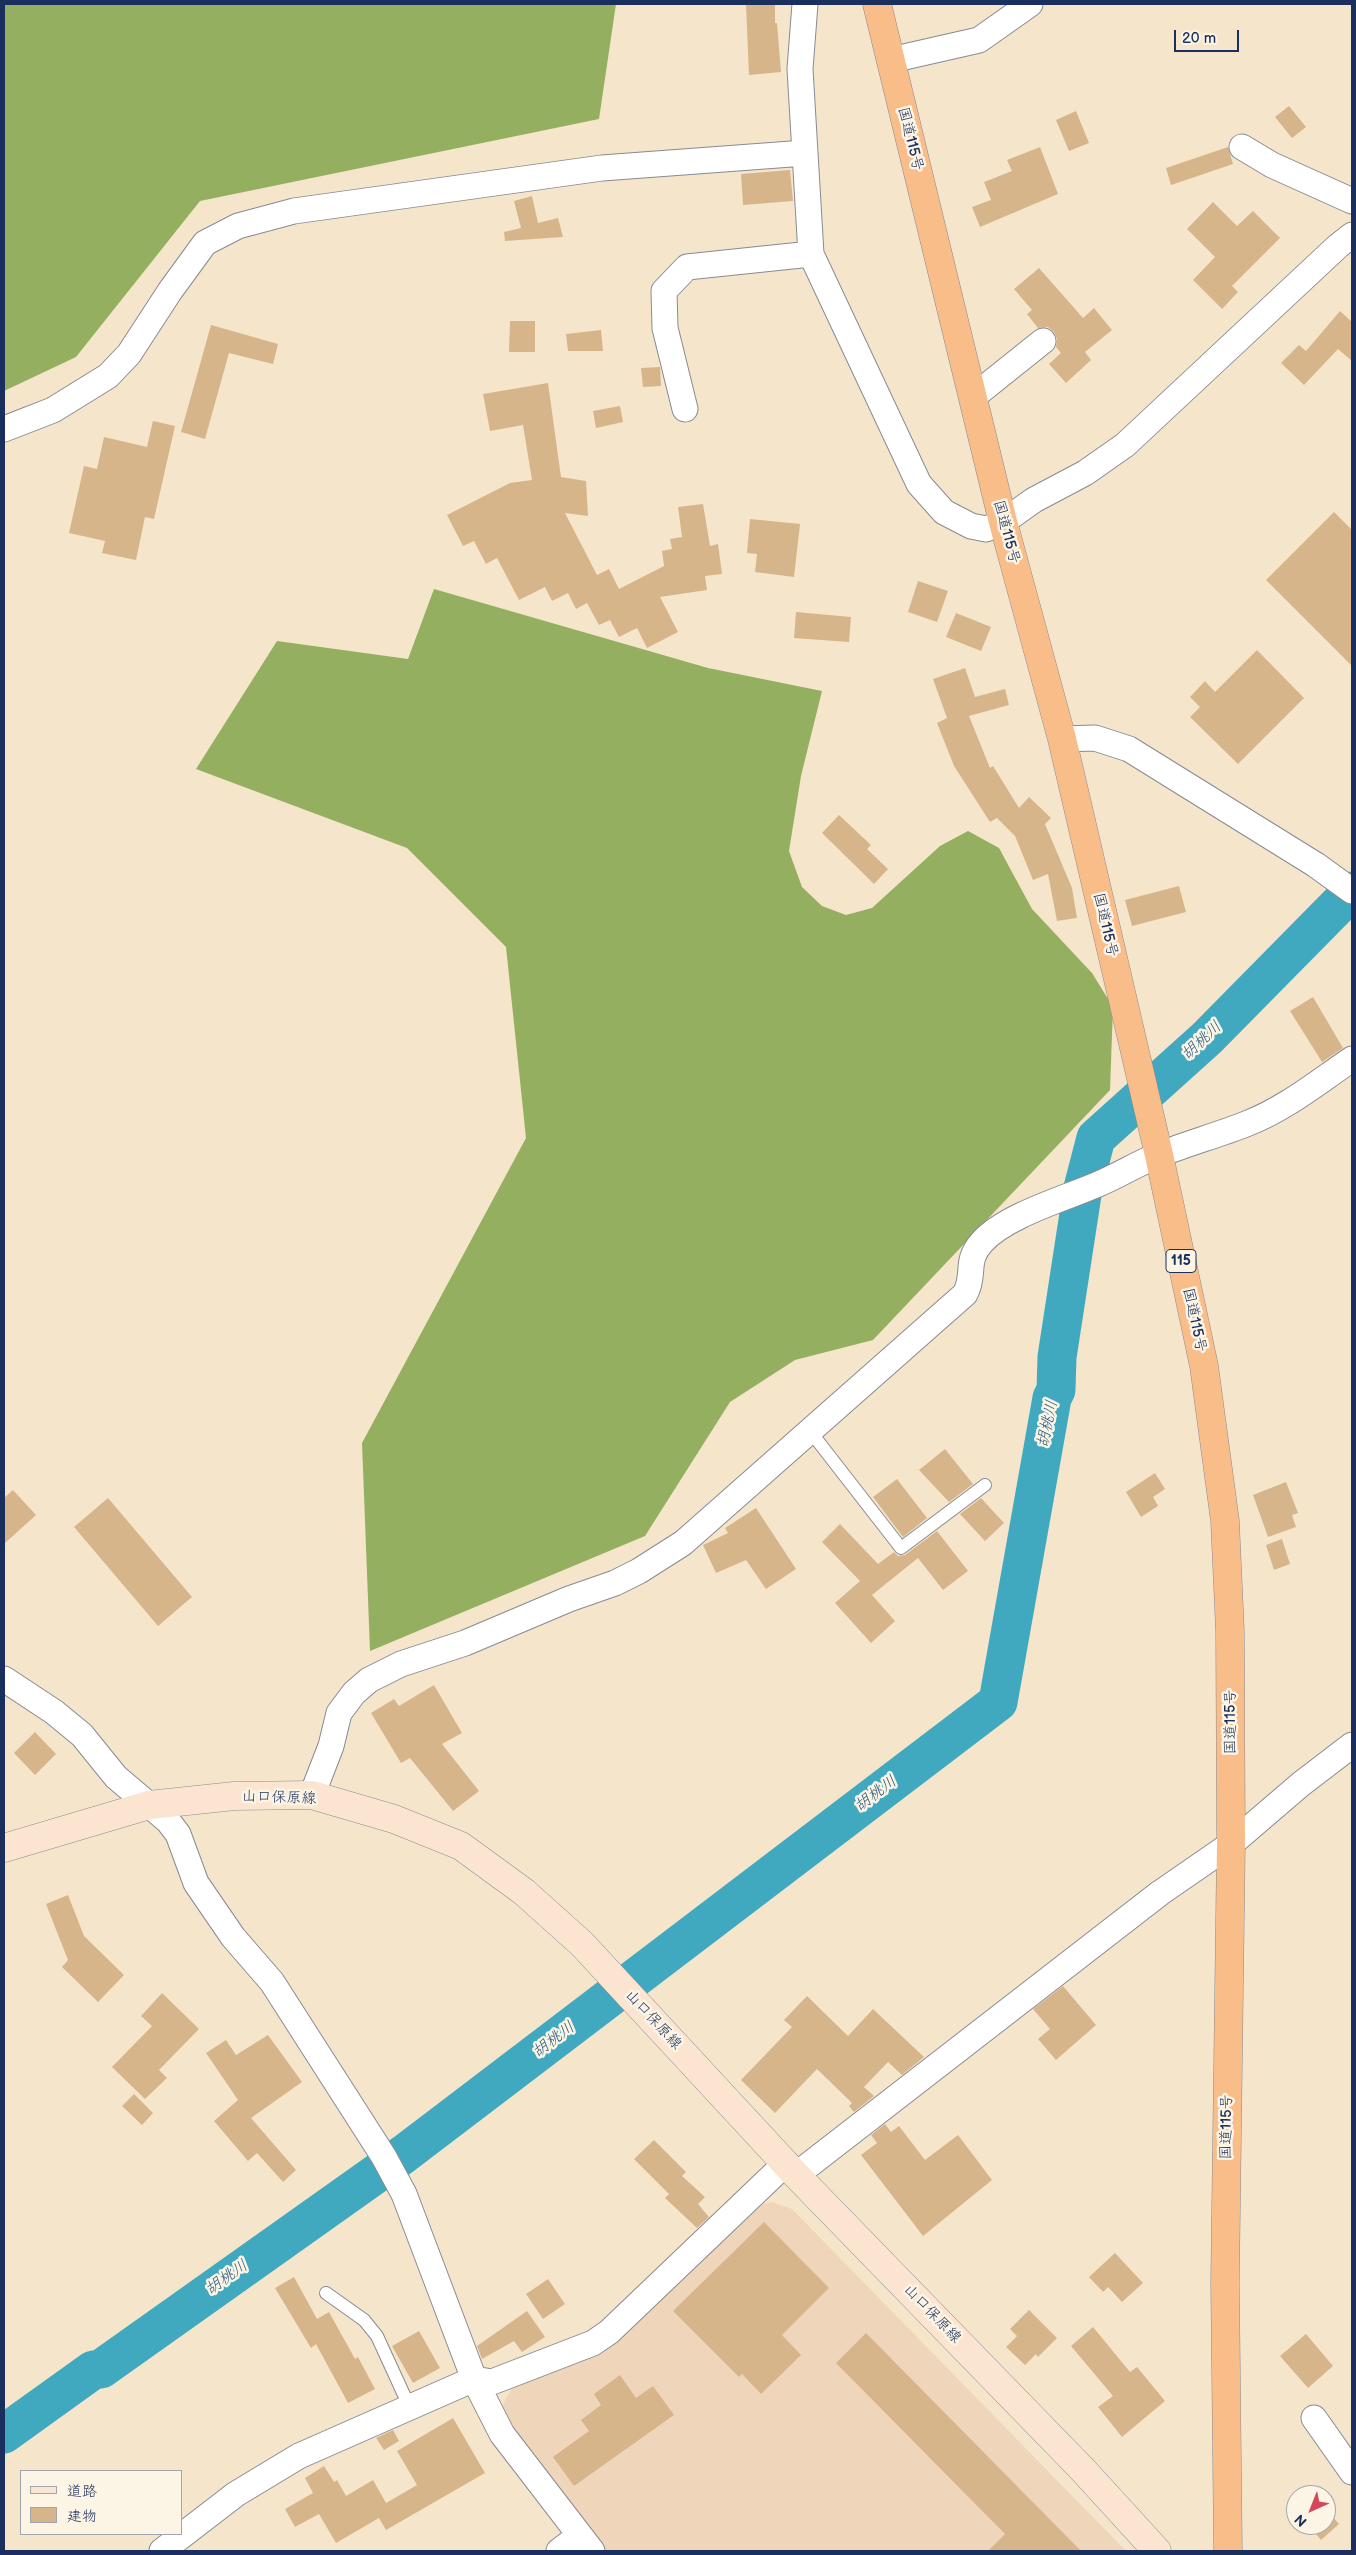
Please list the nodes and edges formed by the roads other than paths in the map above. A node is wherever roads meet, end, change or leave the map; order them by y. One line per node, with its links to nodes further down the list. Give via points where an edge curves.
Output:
1 (805, 4): 6 (street, via 800,68)
2 (877, 4): 4 (highway, 国道115号 / 115)
3 (1030, 4): 4 (street, via 979,40)
4 (891, 60): 11 (highway, 国道115号 / 115)
5 (1242, 147): 7 (street, via 1272,165)
6 (805, 153): 9 (street); 13 (street, via 602,168 294,211 238,226 206,244 175,283 130,354 108,376 53,410)
7 (1352, 201)
8 (1352, 235): 14 (street, via 1125,444 1085,473 1034,500)
9 (810, 254): 12 (street, via 687,267 664,291 665,328); 14 (street, via 927,496 944,512 971,526 986,529)
10 (1043, 341): 11 (street)
11 (973, 397): 14 (highway, 国道115号 / 115)
12 (685, 409)
13 (4, 429)
14 (1003, 522): 15 (highway, 国道115号 / 115)
15 (1062, 739): 16 (street, via 1095,738 1128,749 1316,865); 18 (highway, 国道115号 / 115)
16 (1352, 892)
17 (1352, 1058): 18 (street, via 1282,1107 1247,1124)
18 (1159, 1155): 19 (street, via 1047,1204 991,1233 972,1253 971,1284 965,1294); 25 (highway, 国道115号 / 115, via 1204,1366 1225,1521 1230,1631)
19 (810, 1431): 20 (lane, via 902,1548); 23 (street, via 683,1543 639,1571 465,1643 401,1664 370,1680 354,1693 339,1713 331,1746)
20 (985, 1485)
21 (4, 1679): 24 (street, via 82,1734 116,1777)
22 (1352, 1745): 25 (street)
23 (312, 1795): 24 (main road, 山口保原線, via 234,1796); 27 (main road, 山口保原線, via 394,1819 461,1846 524,1892 582,1944)
24 (149, 1805): 26 (main road, 山口保原線); 29 (street, via 178,1834 196,1883 233,1938 272,1982 384,2157 404,2194)
25 (1231, 1844): 27 (street, via 1160,1893); 37 (highway, 国道115号 / 115, via 1225,2282)
26 (4, 1848)
27 (791, 2169): 29 (street, via 610,2332 593,2343 503,2379 492,2382); 36 (main road, 山口保原線, via 1084,2471)
28 (326, 2293): 30 (lane, via 364,2320 377,2336)
29 (474, 2379): 30 (street); 33 (street, via 502,2434)
30 (410, 2408): 34 (street, via 299,2456 236,2494)
31 (1314, 2418): 32 (street)
32 (1352, 2472)
33 (585, 2543): 35 (street)
34 (162, 2551)
35 (559, 2551)
36 (1157, 2551)
37 (1228, 2551)

